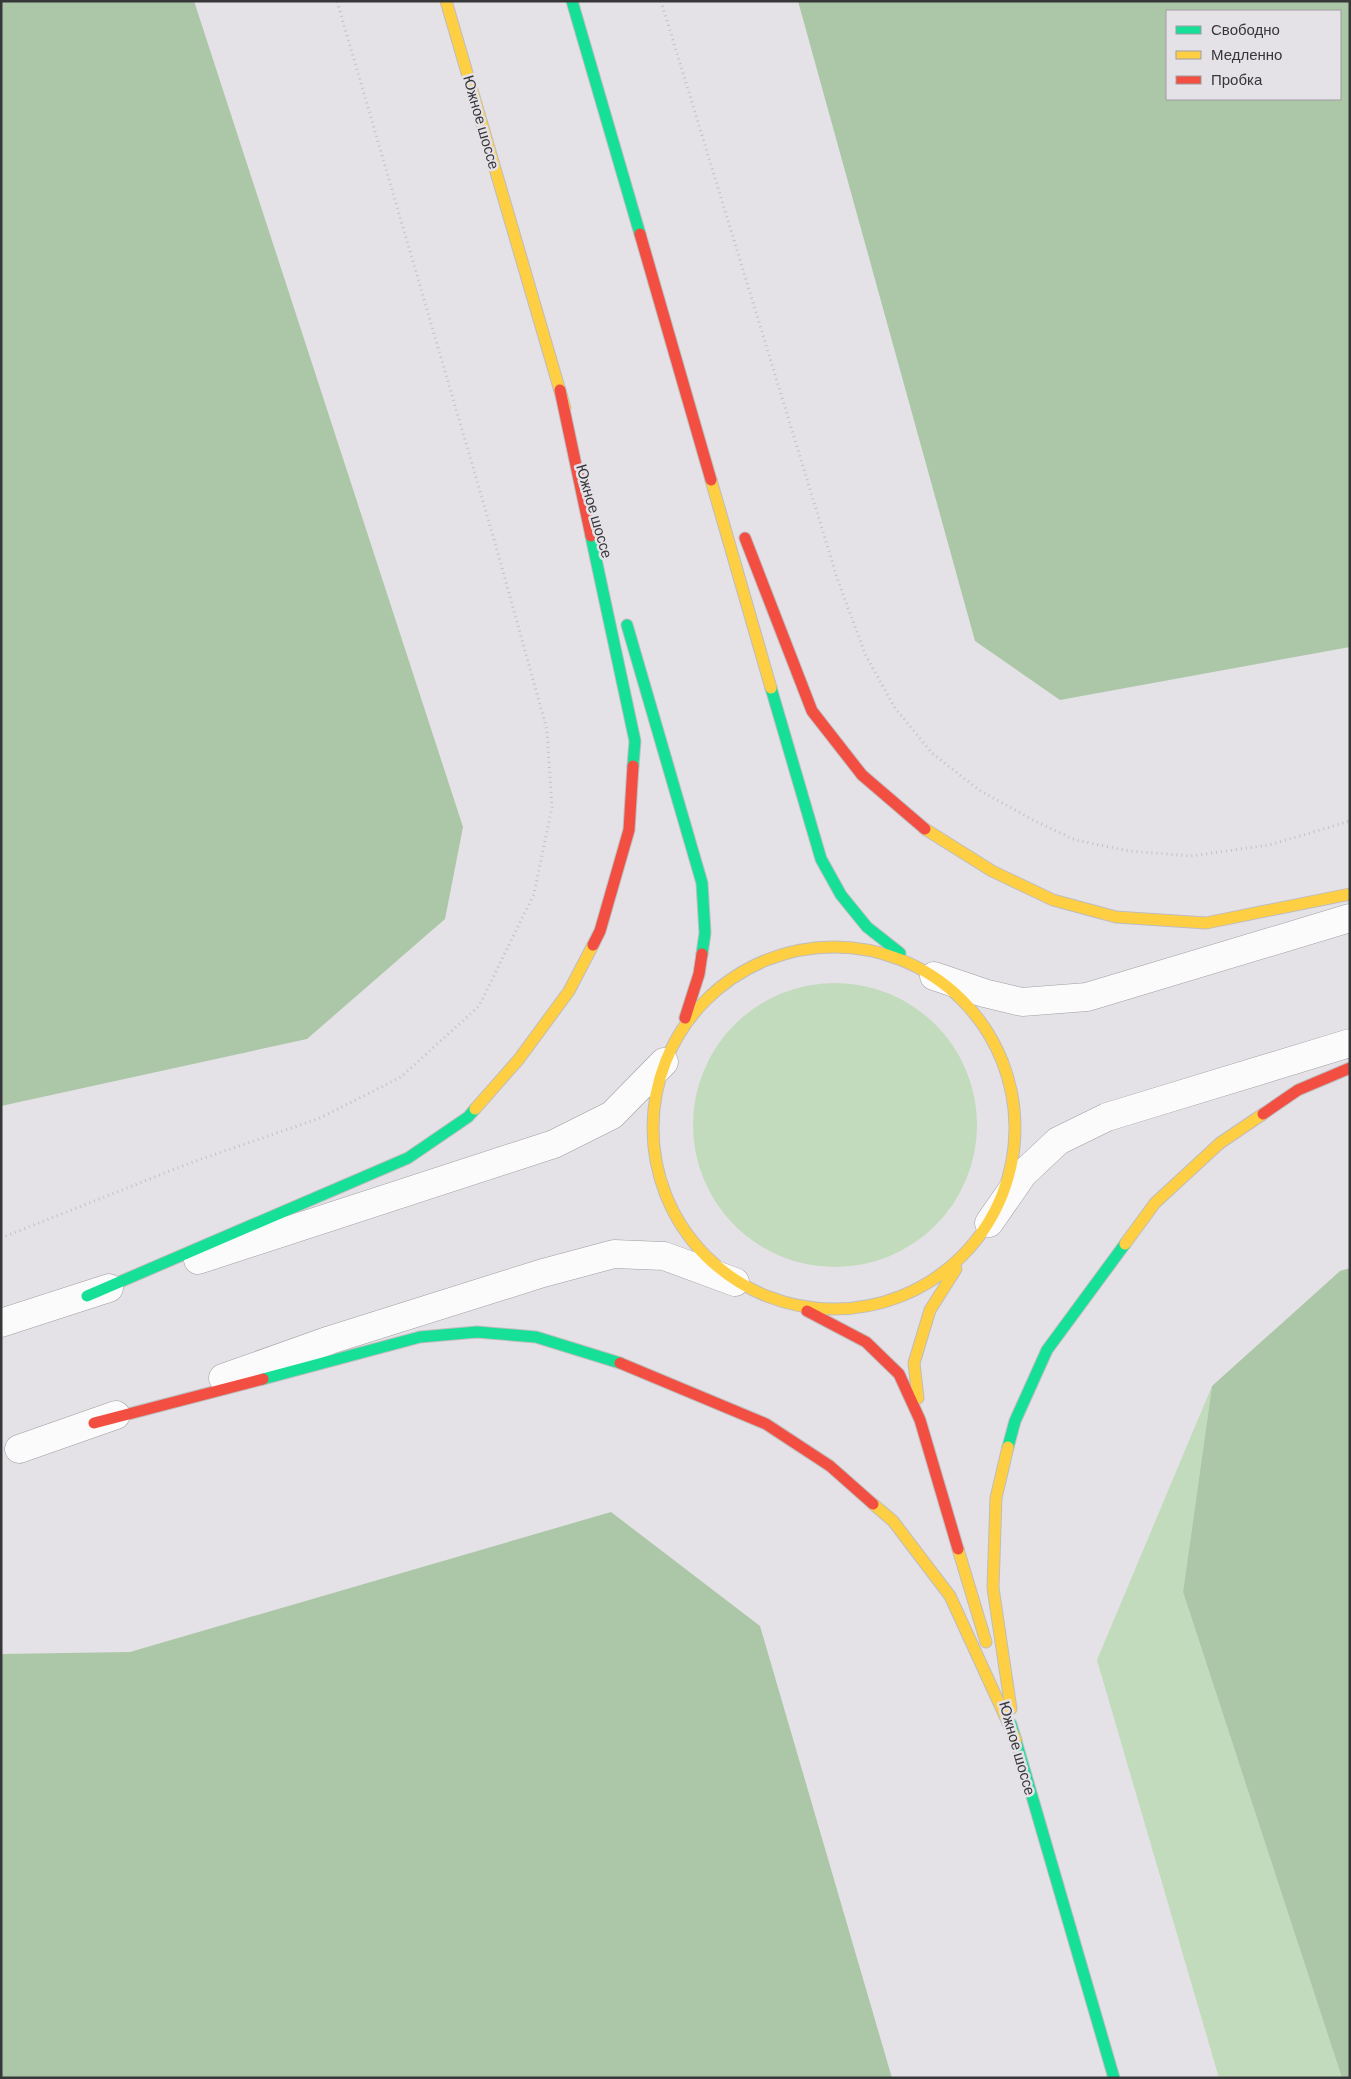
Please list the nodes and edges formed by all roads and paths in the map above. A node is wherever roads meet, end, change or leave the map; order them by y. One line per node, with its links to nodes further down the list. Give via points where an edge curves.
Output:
1 (337, 1): 20 (path, via 547,730 552,807 534,894 479,1006 401,1077 320,1118 190,1163)
2 (446, 1): 6 (main road, Южное шоссе)
3 (572, 1): 5 (main road, Южное шоссе)
4 (661, 1): 11 (path, via 838,581 866,656 895,708 932,753 980,790 1031,819 1075,840 1129,851 1191,856 1269,845)
5 (678, 364): 7 (main road); 14 (main road, Южное шоссе, via 821,859 841,896 867,927)
6 (560, 390): 9 (main road, Южное шоссе); 23 (main road, via 635,741 629,830 600,931 569,991 520,1059 468,1118 408,1158)
7 (724, 483)
8 (741, 529): 12 (main road, via 812,712 862,774 911,818 992,871 1053,900 1116,917 1206,923)
9 (606, 551)
10 (625, 617): 15 (main road, Южное шоссе, via 702,883 705,933 699,974)
11 (1350, 821)
12 (1350, 894)
13 (1350, 918): 14 (street, via 1088,997 1022,1002 984,993)
14 (925, 971): 15 (main road, Южное шоссе, via 867,949 815,947 764,959 719,986); 19 (main road, Южное шоссе, via 969,1006 996,1044 1012,1088 1015,1135 1008,1181)
15 (684, 1024): 17 (main road, Южное шоссе)
16 (1350, 1044): 19 (street, via 1107,1117 1058,1142 1023,1174)
17 (664, 1062): 22 (main road, Южное шоссе, via 652,1123 660,1184 689,1240); 23 (street, via 612,1115 554,1144)
18 (1350, 1068): 29 (main road, via 1298,1090 1220,1143 1155,1203 1047,1350 1015,1421 996,1498 993,1588)
19 (989, 1223): 21 (main road, Южное шоссе)
20 (1, 1238)
21 (968, 1251): 24 (main road, Южное шоссе, via 933,1281 892,1301 846,1310); 26 (main road, Южное шоссе, via 930,1310 914,1363)
22 (735, 1282): 24 (main road, Южное шоссе, via 766,1298); 27 (street, via 664,1256 614,1254 543,1273 339,1338)
23 (87, 1296): 25 (street)
24 (800, 1308): 26 (main road, Южное шоссе, via 866,1342 899,1374)
25 (1, 1323)
26 (920, 1420): 29 (main road, Южное шоссе)
27 (94, 1422): 28 (street); 29 (main road, via 420,1337 477,1332 536,1338 615,1361 766,1424 830,1466 893,1521 950,1596)
28 (19, 1449)
29 (1016, 1740): 30 (main road, Южное шоссе)
30 (1114, 2078)

